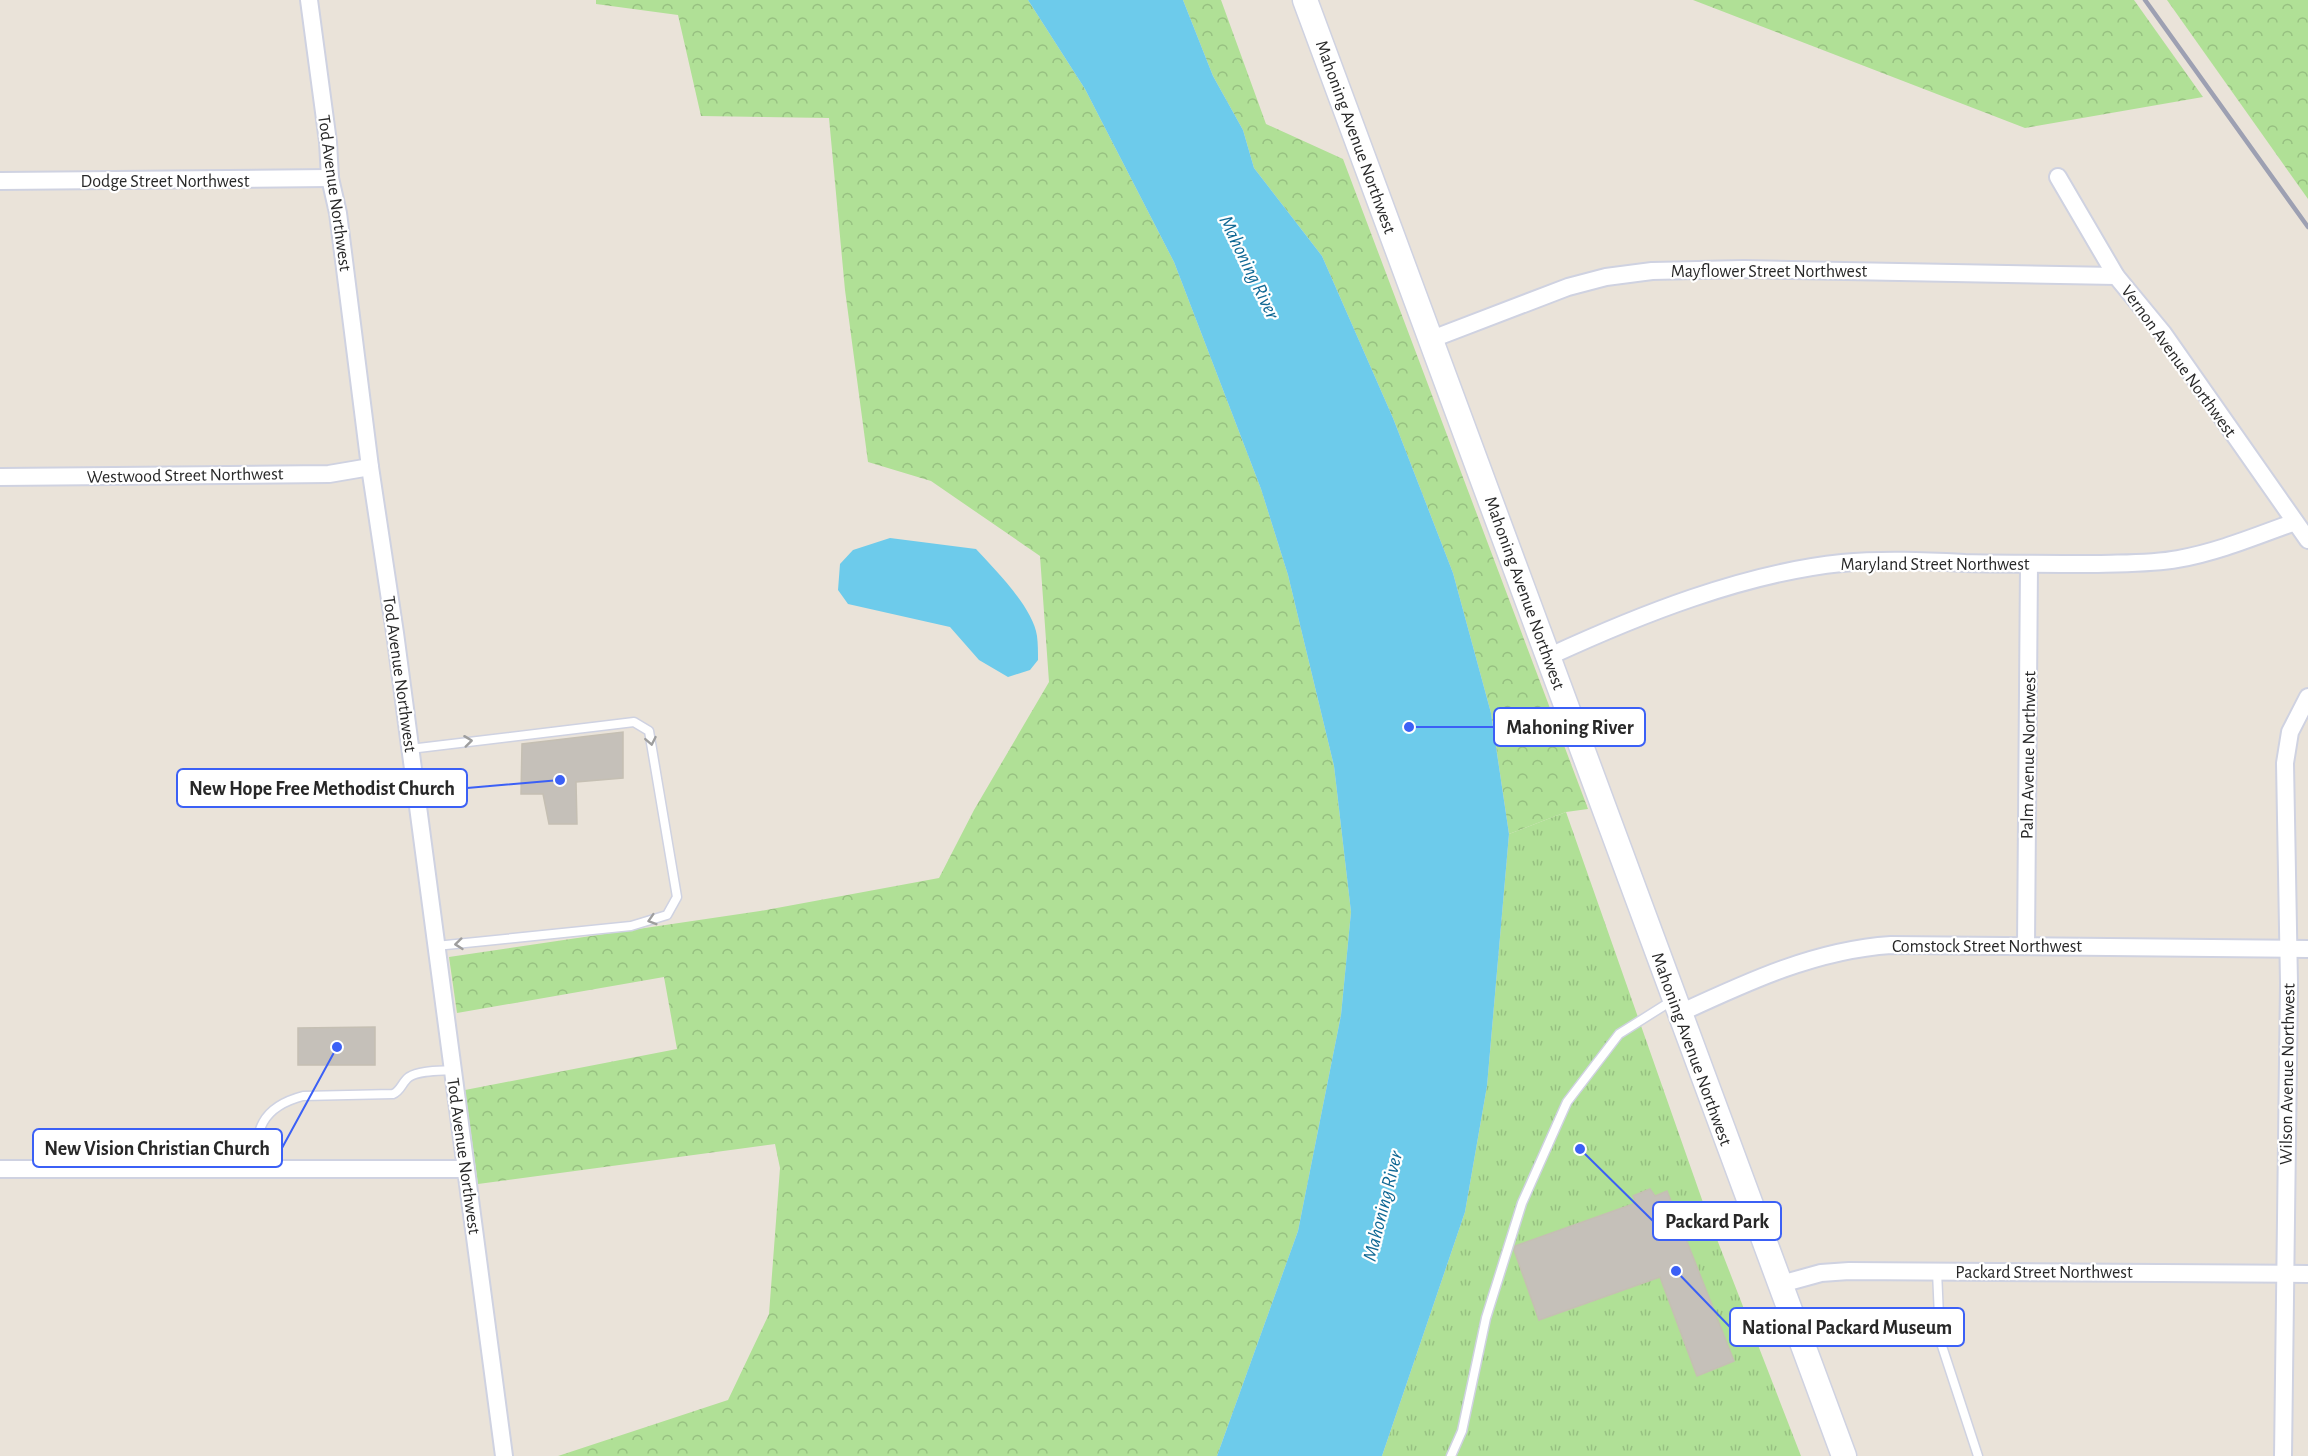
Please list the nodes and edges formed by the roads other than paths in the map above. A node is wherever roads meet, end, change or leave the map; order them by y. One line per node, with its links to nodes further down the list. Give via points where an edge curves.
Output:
1 (309, 0): 4 (street, Tod Avenue Northwest)
2 (1305, 0): 7 (main road, Mahoning Avenue Northwest)
3 (2058, 177): 6 (street, Vernon Avenue Northwest)
4 (330, 178): 5 (street, Dodge Street Northwest); 8 (street, Tod Avenue Northwest, via 338,213)
5 (0, 181)
6 (2116, 276): 7 (street, Mayflower Street Northwest, via 1744,269 1644,271 1568,288); 10 (street, Vernon Avenue Northwest, via 2163,333)
7 (1432, 339): 13 (main road, Mahoning Avenue Northwest)
8 (370, 467): 9 (street, Westwood Street Northwest, via 329,474); 15 (street, Tod Avenue Northwest)
9 (0, 477)
10 (2295, 522): 11 (street, Vernon Avenue Northwest); 12 (street, Maryland Street Northwest, via 2223,548 2178,559)
11 (2308, 540)
12 (2029, 565): 13 (street, Maryland Street Northwest, via 1911,561 1792,570 1738,583); 17 (street, Palm Avenue Northwest)
13 (1550, 656): 20 (main road, Mahoning Avenue Northwest)
14 (2308, 697): 18 (street, Wilson Avenue Northwest, via 2290,732 2285,763)
15 (410, 749): 16 (street, Tod Avenue Northwest); 16 (lane, one-way to 16, via 634,722 649,731 677,897 667,915 631,926)
16 (436, 946): 21 (street, Tod Avenue Northwest)
17 (2025, 946): 18 (street, Comstock Street Northwest); 20 (street, Comstock Street Northwest, via 1857,947 1814,958)
18 (2288, 949): 19 (street, Comstock Street Northwest); 26 (street, Wilson Avenue Northwest)
19 (2308, 949)
20 (1676, 1007): 28 (main road, Mahoning Avenue Northwest); 30 (lane, via 1619,1034 1567,1102 1522,1203 1486,1318 1462,1431)
21 (453, 1070): 23 (street, Tod Avenue Northwest); 24 (lane, via 416,1074 393,1095 292,1099 273,1109 261,1124 255,1145)
22 (0, 1169): 24 (street)
23 (466, 1169): 24 (street); 29 (street, Tod Avenue Northwest)
24 (255, 1170)
25 (1936, 1271): 26 (street, Packard Street Northwest); 28 (street, Packard Street Northwest, via 1849,1270); 32 (lane, via 1940,1340)
26 (2284, 1274): 27 (street, Packard Street Northwest); 33 (street, Wilson Avenue Northwest)
27 (2308, 1274)
28 (1781, 1284): 31 (main road, Mahoning Avenue Northwest)
29 (504, 1456)
30 (1451, 1456)
31 (1844, 1456)
32 (1978, 1456)
33 (2283, 1456)

